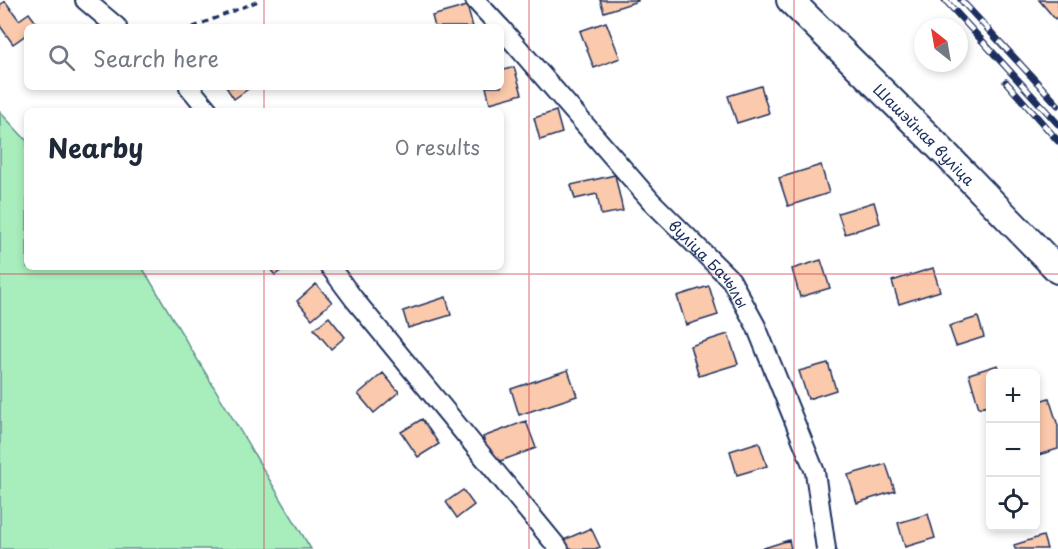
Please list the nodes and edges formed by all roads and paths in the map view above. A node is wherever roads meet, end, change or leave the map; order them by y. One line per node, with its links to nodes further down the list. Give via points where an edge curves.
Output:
1 (85, 0): 5 (street)
2 (261, 0): 6 (path)
3 (474, 0): 7 (street, вуліца Бачылы)
4 (790, 0): 12 (main road, Шашэйная вуліца)
5 (113, 24)
6 (200, 24)
7 (496, 24)
8 (504, 33): 14 (street, вуліца Бачылы, via 651,201 730,280 756,326 815,472)
9 (192, 90): 10 (street)
10 (207, 108)
11 (332, 270): 13 (street)
12 (1058, 270)
13 (559, 549)
14 (826, 549)

